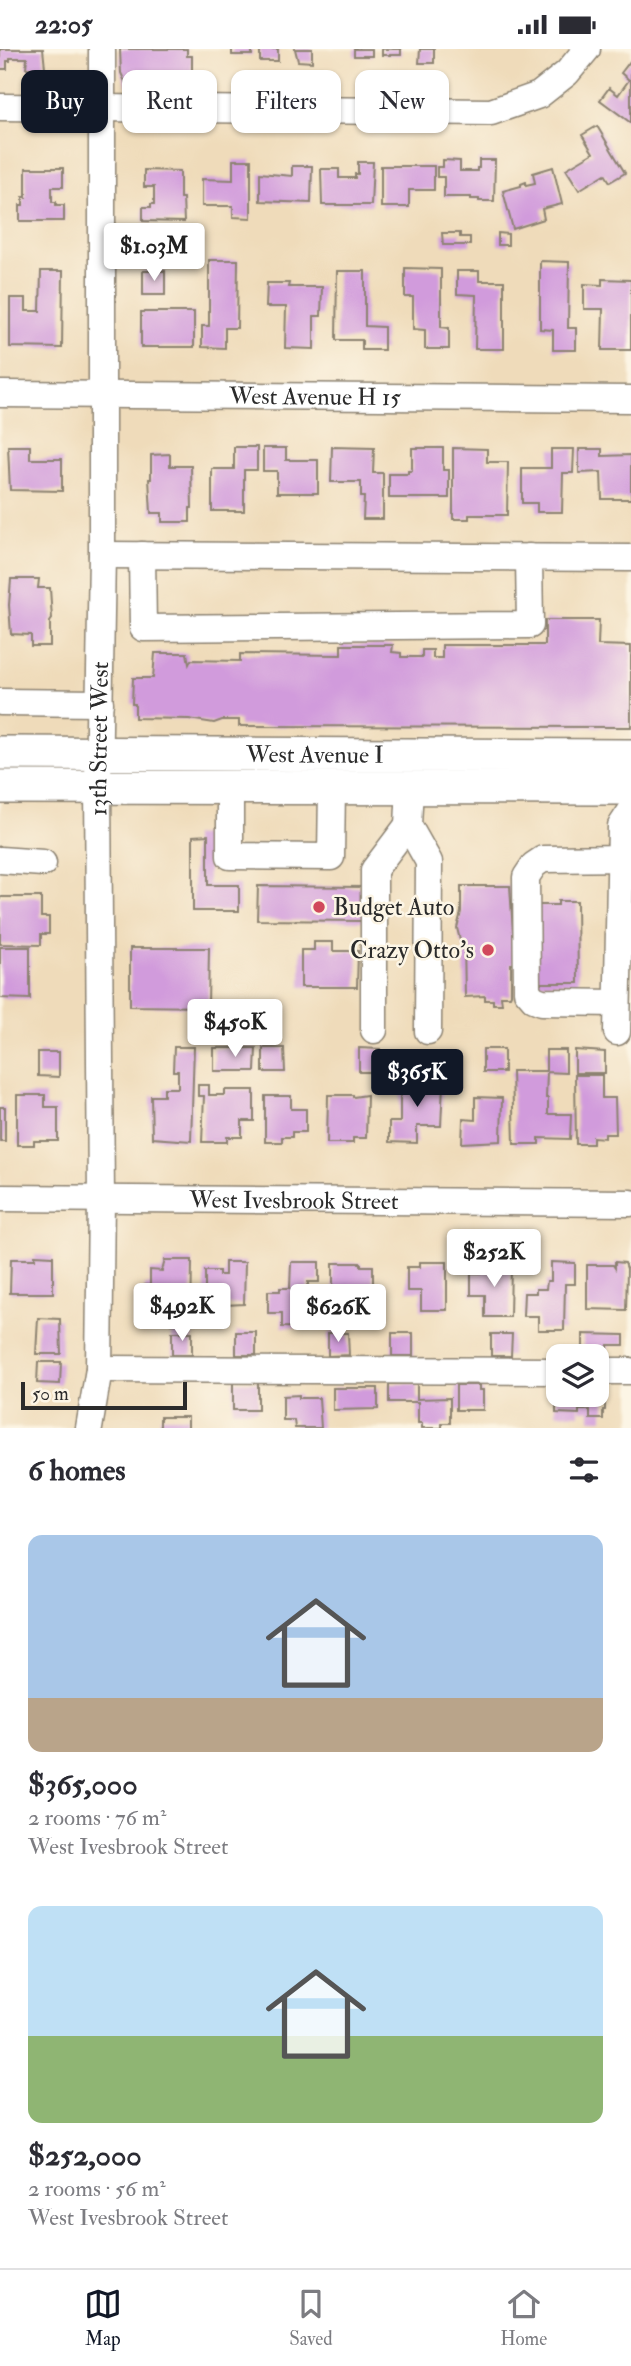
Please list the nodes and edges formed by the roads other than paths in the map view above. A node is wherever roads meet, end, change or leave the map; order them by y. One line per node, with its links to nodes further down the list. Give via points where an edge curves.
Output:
1 (102, 49): 3 (street, 13th Street West)
2 (587, 49): 4 (street, via 539,95 491,112)
3 (102, 70)
4 (108, 106)
5 (0, 107): 6 (street)
6 (21, 107)
7 (103, 133): 9 (street, 13th Street West)
8 (0, 394): 9 (street, West Avenue H 15)
9 (102, 395): 10 (street, West Avenue H 15); 11 (street, 13th Street West)
10 (631, 399)
11 (102, 555): 12 (street); 16 (street, 13th Street West)
12 (142, 555): 13 (street); 13 (street, via 143,628 530,625)
13 (529, 558): 14 (street)
14 (631, 558)
15 (0, 702): 16 (street)
16 (100, 703): 18 (street, 13th Street West)
17 (0, 753): 18 (main road, West Avenue I)
18 (99, 753): 19 (main road, West Avenue I); 21 (street, 13th Street West)
19 (576, 755): 20 (main road, West Avenue I); 25 (main road, via 536,775 444,775)
20 (631, 756)
21 (98, 786): 22 (main road, West Avenue I); 23 (main road, West Avenue I); 38 (street, 13th Street West)
22 (0, 787)
23 (230, 787): 24 (main road, West Avenue I); 24 (street, via 230,856 319,857 331,857)
24 (332, 787): 25 (main road, West Avenue I)
25 (410, 787): 26 (main road, West Avenue I); 29 (street)
26 (590, 787): 27 (main road, West Avenue I); 28 (street)
27 (631, 788)
28 (626, 818): 30 (street)
29 (408, 825): 34 (street, via 374,870); 35 (street, via 429,862)
30 (626, 858): 33 (street); 33 (street, via 543,859 526,877 527,991 542,1002)
31 (0, 860): 32 (street)
32 (43, 863)
33 (622, 992): 36 (street)
34 (374, 1030)
35 (428, 1031)
36 (617, 1032)
37 (0, 1198): 38 (street, West Ivesbrook Street)
38 (101, 1199): 39 (street, West Ivesbrook Street); 40 (street, 13th Street West)
39 (631, 1203)
40 (99, 1370): 41 (street); 44 (street, 13th Street West)
41 (546, 1371)
42 (609, 1371): 43 (street)
43 (631, 1371)
44 (89, 1428)

